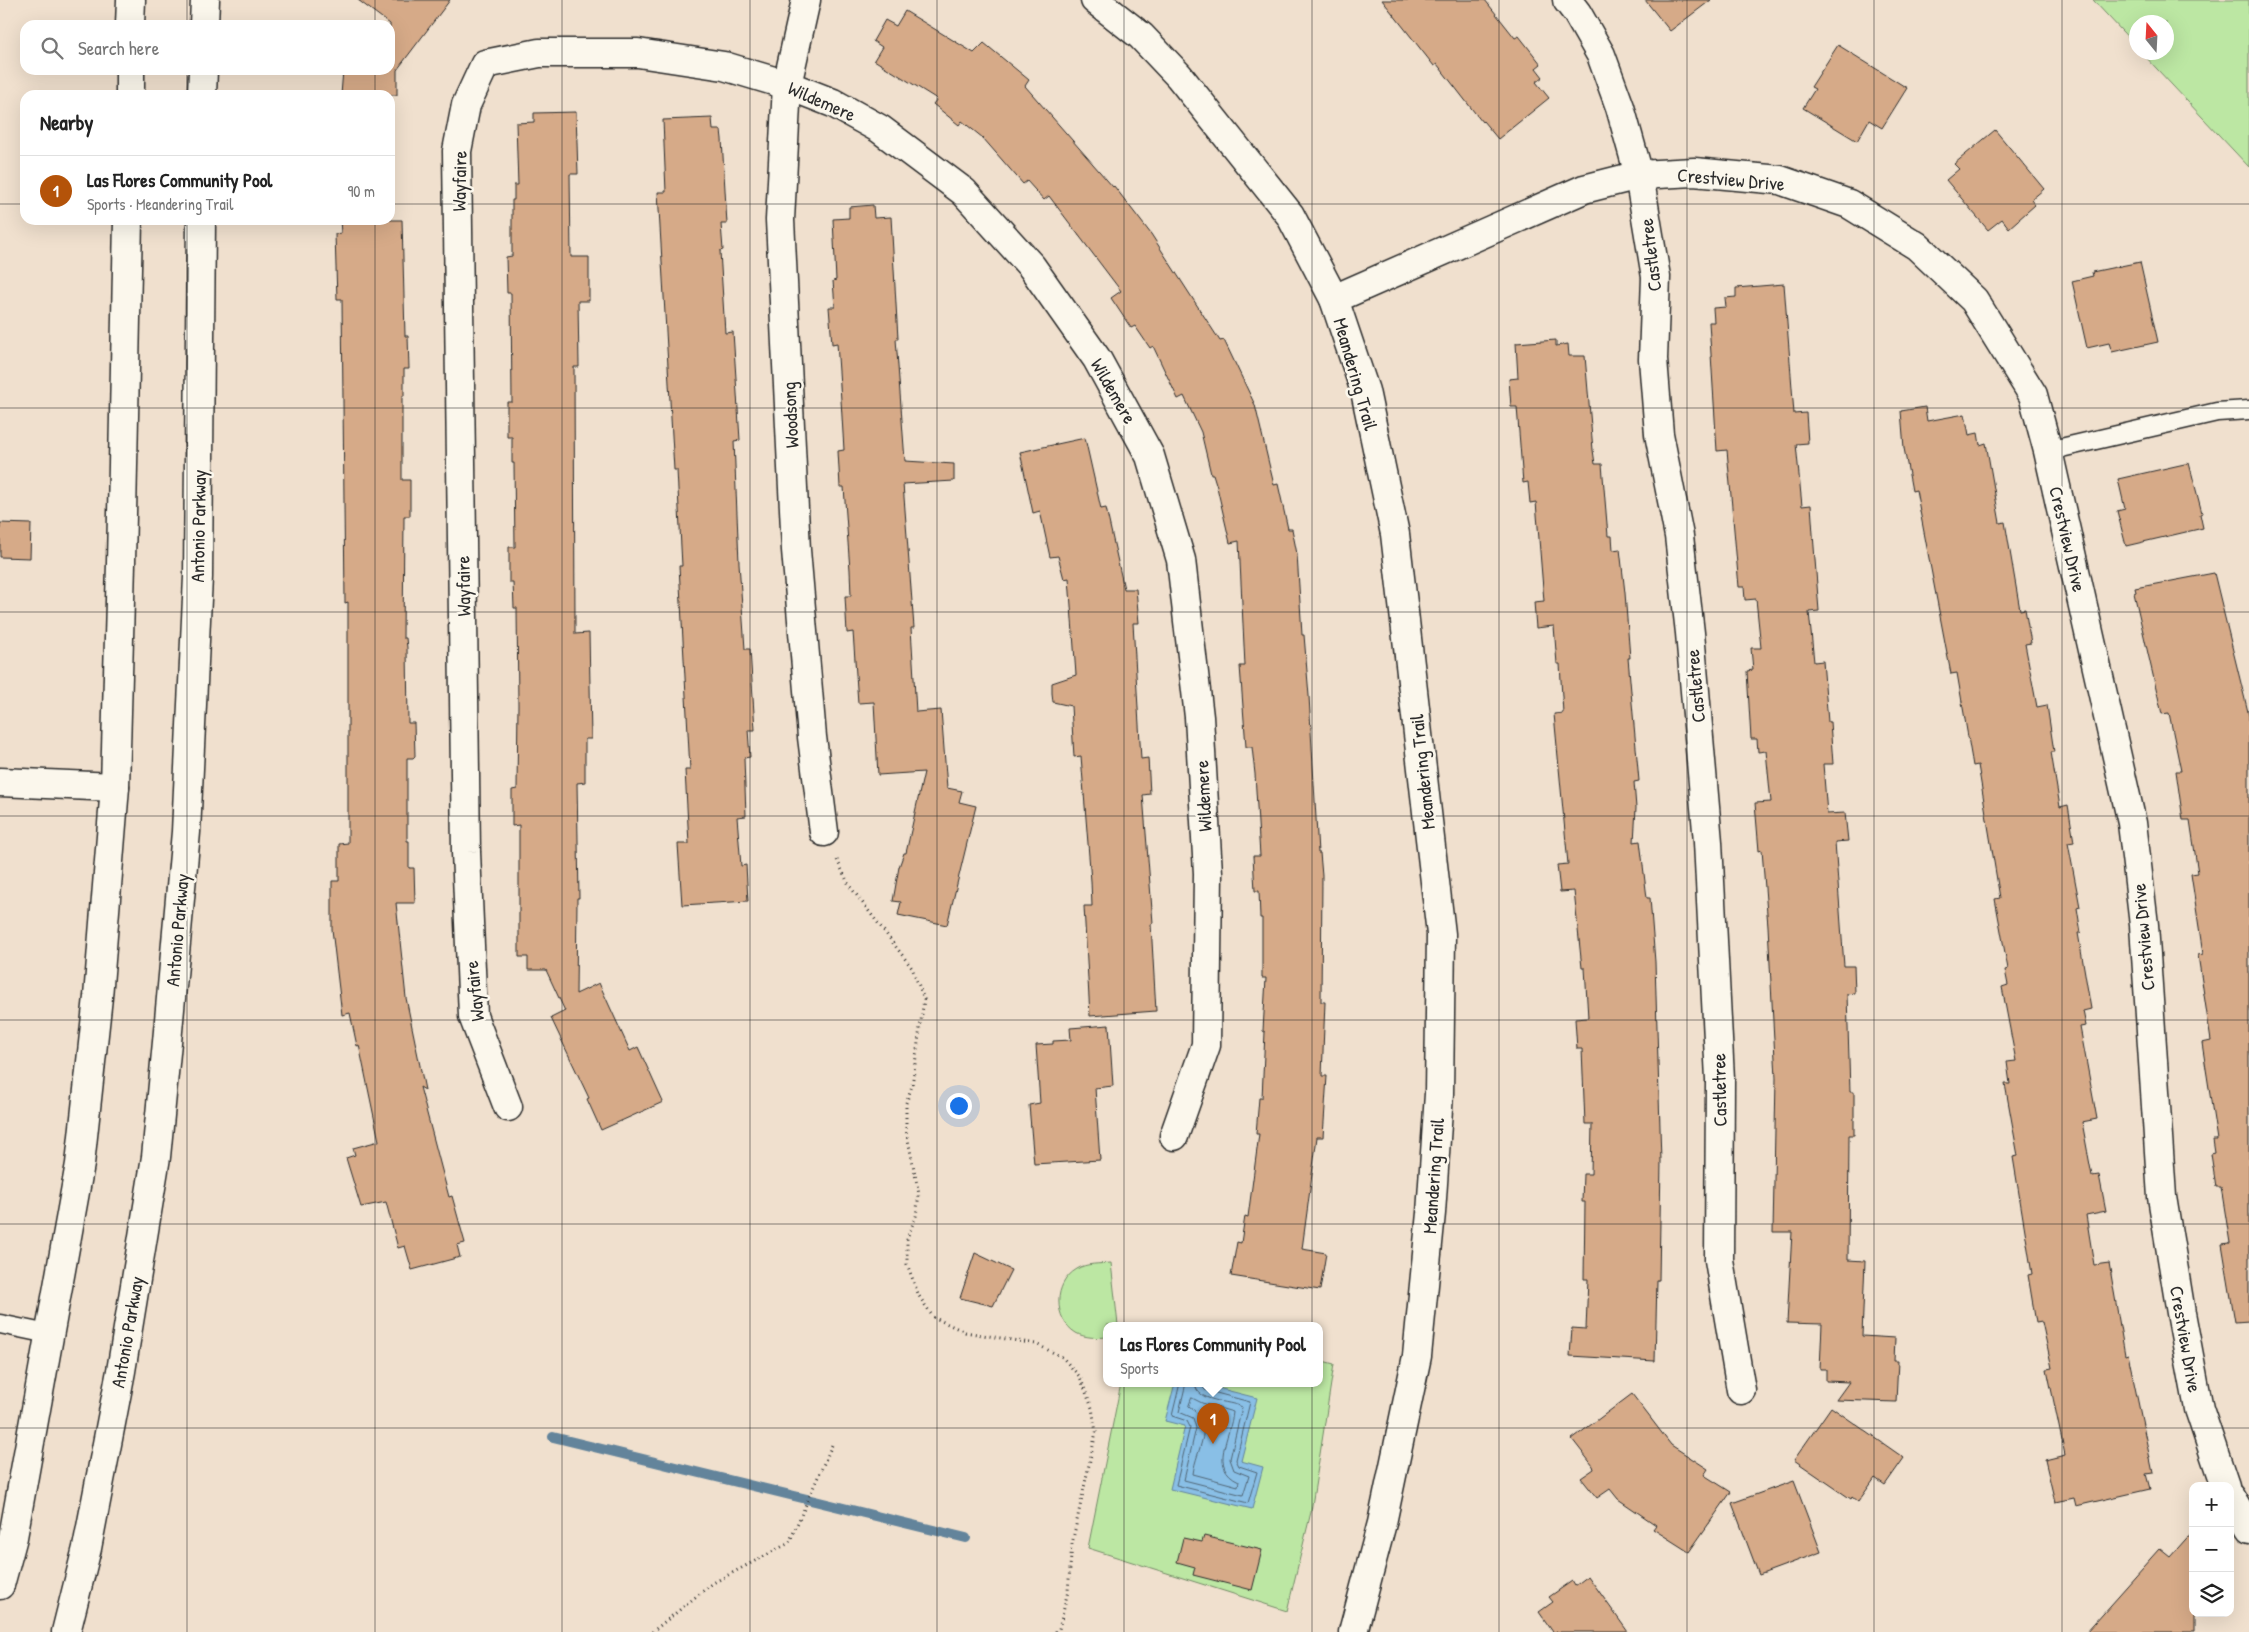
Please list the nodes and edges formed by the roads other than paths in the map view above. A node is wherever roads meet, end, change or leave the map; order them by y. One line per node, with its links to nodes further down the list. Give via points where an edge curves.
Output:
1 (130, 0): 6 (street)
2 (205, 0): 7 (street)
3 (806, 0): 11 (street, Woodsong)
4 (1096, 0): 17 (street, Meandering Trail, via 1141,36 1179,76 1290,215)
5 (1567, 0): 14 (street, Castletree, via 1578,13 1601,55)
6 (130, 20)
7 (204, 20)
8 (485, 64): 11 (street, Wildemere, via 539,53 638,53 724,66); 23 (street, Wayfaire, via 466,105 457,151 466,852 473,1016)
9 (130, 75): 12 (street)
10 (203, 75): 13 (street)
11 (786, 85): 22 (street, Woodsong, via 780,220 796,550 812,737); 24 (street, Wildemere, via 833,103 880,130 964,192 1032,267 1097,359 1150,456 1181,560 1199,717 1208,873 1206,1045)
12 (130, 90)
13 (202, 90)
14 (1639, 175): 17 (street, Crestview Drive, via 1584,189); 19 (street, Crestview Drive, via 1694,172 1780,180 1849,204 1917,246 1974,300 2032,395); 27 (street, Castletree, via 1656,277 1653,359 1659,434 1679,536 1708,842 1720,1079 1718,1260)
15 (128, 225): 21 (street)
16 (201, 225): 32 (street, Antonio Parkway, via 198,587 186,832 168,1042 156,1157 121,1371 87,1548)
17 (1334, 299): 33 (street, Meandering Trail, via 1364,391 1395,534 1441,934 1439,1094 1417,1356 1382,1523)
18 (2249, 410): 19 (lane, via 2217,412)
19 (2048, 450): 28 (street, Crestview Drive, via 2132,823 2144,924 2162,1197 2199,1410)
20 (0, 782): 21 (street)
21 (115, 788): 26 (street, via 80,1164)
22 (824, 832)
23 (508, 1107)
24 (1174, 1136)
25 (0, 1324): 26 (lane)
26 (48, 1334): 31 (street, via 13,1537)
27 (1741, 1390)
28 (2223, 1482)
29 (2234, 1503): 30 (street)
30 (2249, 1528)
31 (0, 1585)
32 (66, 1632)
33 (1353, 1632)

